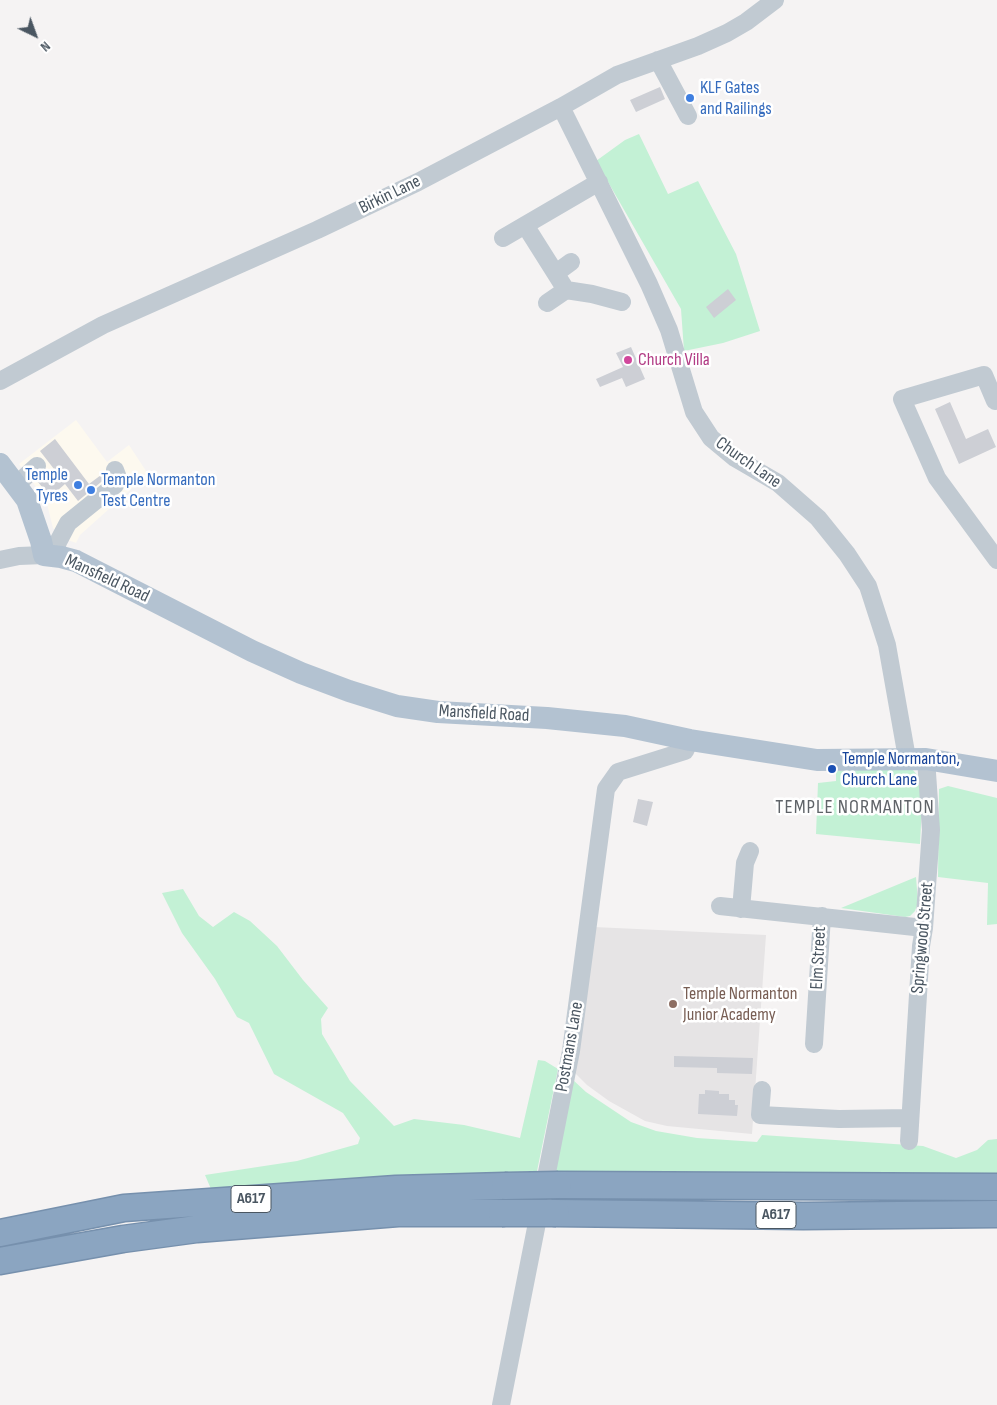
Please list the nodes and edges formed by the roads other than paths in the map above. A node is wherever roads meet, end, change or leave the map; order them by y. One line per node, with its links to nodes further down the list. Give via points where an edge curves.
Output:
1 (775, 0): 2 (street, Birkin Lane, via 727,33)
2 (658, 60): 3 (street, Birkin Lane, via 617,75); 4 (street)
3 (561, 107): 5 (street, Church Lane); 13 (street, Birkin Lane, via 418,182 103,324)
4 (688, 116)
5 (599, 182): 6 (street); 23 (street, Church Lane, via 669,330 694,412 711,438 735,458 778,483 818,518 868,586 887,645)
6 (525, 225): 7 (street); 9 (street)
7 (503, 238)
8 (571, 262): 9 (street)
9 (556, 273): 10 (street)
10 (566, 290): 11 (street); 12 (street)
11 (622, 302)
12 (547, 303)
13 (0, 381)
14 (994, 401): 21 (street, via 984,375 902,399 937,478)
15 (0, 464): 18 (main road)
16 (37, 466): 18 (street)
17 (115, 470): 19 (street, via 118,478 115,485 68,523)
18 (16, 485): 19 (main road, via 27,500)
19 (49, 555): 20 (street, Mansfield Road); 22 (main road, Mansfield Road, via 76,561 301,673 397,706 625,726)
20 (0, 560)
21 (997, 560)
22 (690, 740): 23 (main road, Mansfield Road, via 817,760); 38 (street, Postmans Lane, via 686,751 618,772 606,789 570,1051)
23 (916, 759): 24 (main road, Mansfield Road); 29 (street, Springwood Street, via 931,830)
24 (997, 771)
25 (750, 850): 27 (street, via 744,863)
26 (720, 906): 27 (street)
27 (741, 909): 28 (street)
28 (822, 916): 29 (street, Elm Street); 30 (street, Elm Street)
29 (924, 928): 32 (street, Springwood Street)
30 (814, 1044)
31 (762, 1090): 32 (street, via 760,1115)
32 (910, 1118): 33 (street, Springwood Street)
33 (909, 1141)
34 (997, 1187): 36 (highway, A617, bridge, via 558,1185 396,1189 124,1208)
35 (997, 1214): 37 (highway, A617, bridge, via 398,1213 197,1229)
36 (0, 1233)
37 (0, 1261)
38 (501, 1405)

